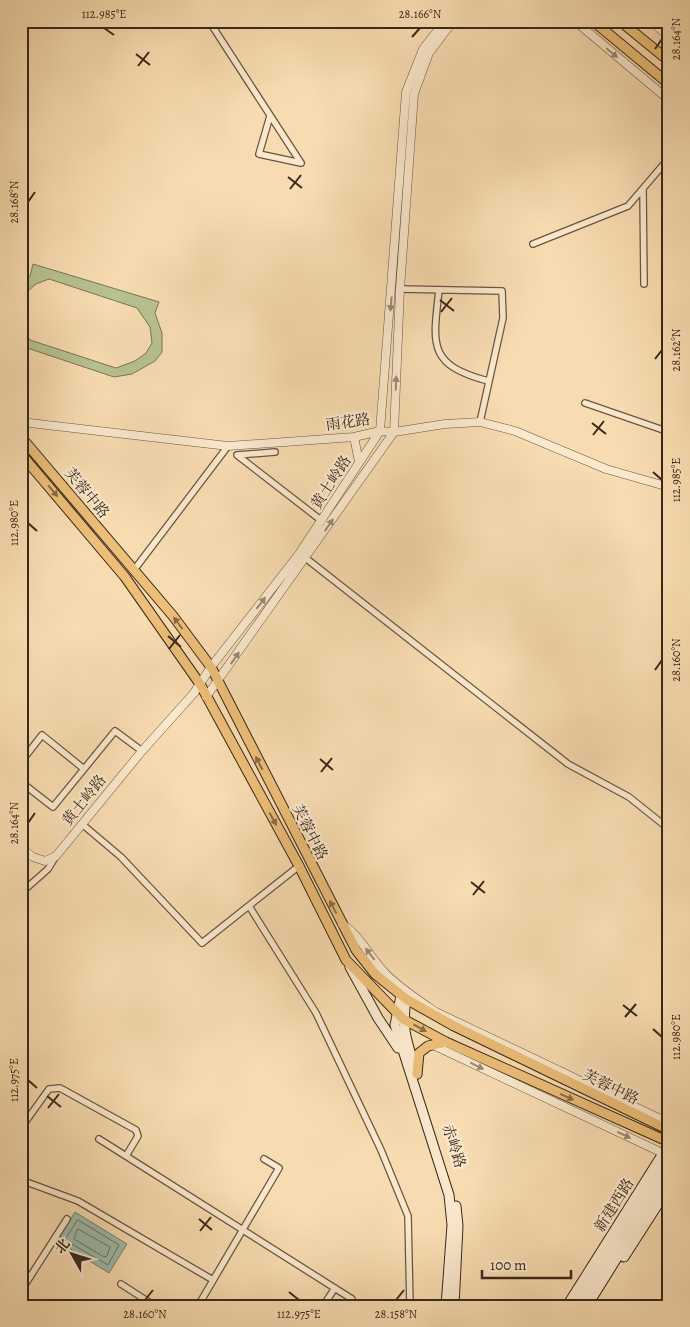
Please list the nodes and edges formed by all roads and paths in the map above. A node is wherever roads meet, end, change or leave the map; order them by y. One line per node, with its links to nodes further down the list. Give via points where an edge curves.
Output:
1 (209, 21): 12 (street)
2 (445, 21): 23 (street, 黄土岭路, one-way to 23, via 423,49 406,92)
3 (453, 21): 17 (street, via 429,53 414,94)
4 (575, 21): 11 (street, one-way to 11)
5 (592, 21): 10 (main road)
6 (620, 21): 9 (main road)
7 (650, 21): 8 (street)
8 (669, 36)
9 (669, 61)
10 (669, 84)
11 (669, 100)
12 (270, 116): 12 (street, via 259,154 301,163 280,131)
13 (669, 158): 14 (street)
14 (643, 189): 15 (street, via 628,206); 16 (street)
15 (533, 244)
16 (644, 284)
17 (400, 289): 18 (street); 24 (street, one-way to 17)
18 (439, 290): 19 (street, via 434,335 436,348 449,366); 19 (street, via 502,291 503,318)
19 (488, 382): 22 (street)
20 (585, 403): 25 (street)
21 (21, 422): 28 (street, 雨花路)
22 (480, 422): 24 (street, 雨花路); 32 (street, 雨花路, via 515,431 606,469)
23 (380, 431): 24 (street, 雨花路); 27 (street, 雨花路); 31 (street, 黄土岭路)
24 (394, 432): 34 (street, 黄土岭路, one-way to 24)
25 (669, 432)
26 (21, 437): 35 (main road, 芙蓉中路)
27 (354, 437): 28 (street, 雨花路); 31 (street)
28 (228, 446): 35 (street)
29 (275, 452): 33 (street, via 237,454)
30 (21, 454): 38 (main road, 芙蓉中路, one-way to 38, via 125,577)
31 (359, 462): 33 (street, 黄土岭路)
32 (669, 486)
33 (322, 521): 34 (street, 黄土岭路)
34 (302, 556): 36 (street, 黄土岭路, one-way to 34); 37 (street, 黄土岭路, one-way to 34); 45 (street, via 568,764 629,797)
35 (134, 570): 36 (main road, 芙蓉中路, one-way to 35)
36 (211, 667): 37 (main road, 芙蓉中路); 38 (street, 黄土岭路)
37 (218, 682): 39 (street, 黄土岭路); 51 (main road, 芙蓉中路, one-way to 37)
38 (200, 684): 39 (main road, 芙蓉中路); 40 (street, 黄土岭路)
39 (206, 697): 48 (main road, 芙蓉中路, one-way to 48)
40 (142, 751): 42 (street, via 115,731); 44 (street, 黄土岭路)
41 (21, 762): 42 (street, via 42,735)
42 (84, 769): 43 (street, via 53,807)
43 (21, 782)
44 (82, 824): 47 (street, 黄土岭路); 50 (street, via 121,857 202,943)
45 (669, 829)
46 (21, 848): 47 (street, via 33,858 45,861)
47 (56, 856): 49 (street, via 48,869)
48 (299, 866): 50 (street); 52 (main road, 芙蓉中路)
49 (21, 893)
50 (249, 906): 80 (street, via 316,1013 381,1150 408,1216)
51 (342, 924): 53 (main road, 芙蓉中路, via 356,950 375,974); 59 (street, one-way to 51, via 436,1012 402,989 386,974 355,932)
52 (346, 960): 54 (main road, 芙蓉中路); 57 (main road, 赤岭路)
53 (403, 998): 54 (main road, 赤岭路); 61 (main road, 芙蓉中路)
54 (399, 1015): 55 (main road, 芙蓉中路, one-way to 55); 57 (main road, 赤岭路, via 395,1024); 58 (main road, 赤岭路)
55 (446, 1042): 56 (main road); 63 (main road, 芙蓉中路, one-way to 63)
56 (433, 1045): 58 (main road, via 419,1053); 65 (street, one-way to 65)
57 (404, 1057): 81 (main road, 赤岭路, via 449,1195 452,1225)
58 (417, 1074): 82 (main road, 赤岭路, via 453,1186 458,1226)
59 (669, 1123)
60 (21, 1128): 64 (street, via 49,1089 60,1088 136,1130 138,1136)
61 (669, 1130)
62 (100, 1139): 64 (street)
63 (669, 1143): 65 (main road, 新建西路)
64 (126, 1156): 71 (street)
65 (667, 1157): 83 (main road, 新建西路); 84 (main road, 新建西路)
66 (264, 1159): 71 (street, via 279,1168)
67 (669, 1174): 85 (main road, 新建西路)
68 (21, 1180): 72 (street, via 78,1200)
69 (669, 1186): 86 (main road)
70 (67, 1219): 75 (street)
71 (242, 1230): 72 (street); 74 (street)
72 (213, 1280): 77 (street)
73 (121, 1284): 76 (street)
74 (335, 1288): 78 (street); 79 (street, via 352,1299)
75 (21, 1291)
76 (155, 1306)
77 (198, 1306)
78 (324, 1306)
79 (353, 1306)
80 (410, 1306)
81 (446, 1306)
82 (454, 1306)
83 (568, 1306)
84 (578, 1306)
85 (587, 1306)
86 (594, 1306)

